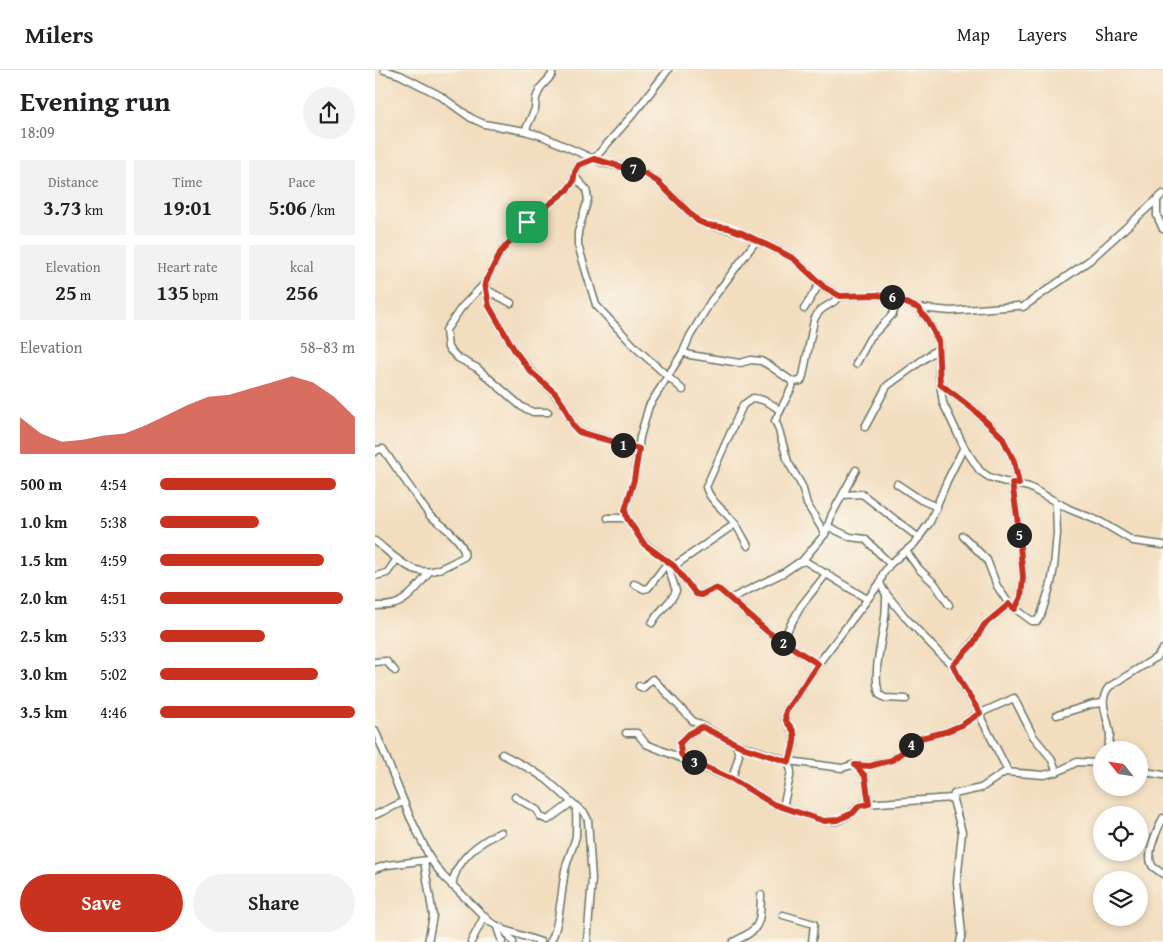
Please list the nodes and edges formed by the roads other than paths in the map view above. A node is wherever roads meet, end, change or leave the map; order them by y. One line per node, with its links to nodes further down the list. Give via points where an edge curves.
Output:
1 (384, 70): 4 (street, via 439,95 484,124)
2 (552, 70): 4 (street, via 549,81 541,87)
3 (668, 70): 5 (street)
4 (525, 131): 5 (street)
5 (594, 159): 6 (street, via 579,165); 10 (street, via 646,174 698,221 735,230)
6 (575, 177): 11 (street, via 567,190 527,222 500,253); 22 (street, via 586,189 588,199 578,232 578,245 596,305)
7 (1163, 194): 8 (street)
8 (1157, 199): 9 (street, via 1157,216); 17 (street, via 1090,260 1021,306 951,311)
9 (1163, 229)
10 (756, 241): 12 (street, via 794,259); 20 (street, via 711,301)
11 (485, 283): 13 (street); 27 (street, via 461,308 446,330 448,348 458,358 477,368 521,407 533,412)
12 (820, 283): 14 (street); 18 (street)
13 (487, 290): 16 (street); 30 (street, via 489,306 515,351 531,372 555,393 574,427 579,432)
14 (840, 296): 15 (street, via 877,295); 23 (street, via 816,313 803,376 801,381)
15 (899, 300): 17 (street); 21 (street, via 892,315 870,338)
16 (511, 303)
17 (918, 308): 19 (street, via 936,336)
18 (804, 309)
19 (939, 348): 24 (street); 28 (street, via 887,386)
20 (683, 352): 22 (street); 23 (street, via 740,363 761,361)
21 (856, 364)
22 (667, 377): 25 (street); 30 (street, via 645,414)
23 (793, 382): 26 (street)
24 (940, 384): 29 (street, via 946,411); 33 (street, via 1002,437 1014,461)
25 (683, 390)
26 (780, 411): 40 (street, via 760,399 753,398 743,405 707,484 707,491); 42 (street, via 775,421 788,462)
27 (548, 412)
28 (865, 427)
29 (964, 447): 33 (street, via 983,474); 37 (street)
30 (639, 449): 39 (street, via 625,510)
31 (375, 452): 54 (street, via 383,450 430,516 441,523 465,551 464,557)
32 (856, 470): 35 (street)
33 (1015, 483): 36 (street, via 1036,490); 65 (street, via 1023,577 1021,597)
34 (897, 484): 37 (street)
35 (843, 495): 41 (street); 44 (street, via 862,494)
36 (1056, 503): 46 (street, via 1101,522 1133,541); 65 (street, via 1054,567 1041,615 1037,621 1032,621)
37 (937, 507): 44 (street)
38 (608, 518): 39 (street)
39 (627, 518): 51 (street, via 644,544)
40 (735, 524): 47 (street); 53 (street)
41 (829, 527): 42 (street); 52 (street, via 850,537 865,539)
42 (825, 534): 50 (street)
43 (963, 536): 62 (street, via 987,560 997,586)
44 (919, 538): 48 (street)
45 (375, 541): 49 (street)
46 (1163, 545)
47 (748, 546)
48 (906, 551): 52 (street); 63 (street)
49 (397, 559): 54 (street, via 412,568); 56 (street, via 387,573)
50 (802, 561): 55 (street); 60 (street)
51 (667, 563): 53 (street); 58 (street, via 648,588); 66 (street, via 676,591)
52 (890, 564): 57 (street)
53 (674, 566): 60 (street, via 696,594 717,588)
54 (429, 572): 64 (street, via 401,602)
55 (827, 573): 61 (street); 67 (street, via 801,606)
56 (375, 576)
57 (880, 583): 59 (street); 61 (street)
58 (634, 584)
59 (886, 593): 71 (street); 74 (street, via 877,690 885,698)
60 (731, 599): 67 (street)
61 (867, 599): 70 (street)
62 (1009, 604): 65 (street); 71 (street, via 984,625 973,644)
63 (949, 605)
64 (375, 606)
65 (1015, 609)
66 (652, 622)
67 (781, 642): 70 (street)
68 (1163, 649): 75 (street, via 1154,659 1109,687)
69 (375, 662): 72 (street, via 386,661)
70 (818, 664): 85 (street, via 786,711 785,719 794,733)
71 (953, 665): 76 (street)
72 (395, 671)
73 (639, 686): 78 (street, via 643,688 653,680)
74 (907, 699)
75 (1103, 702): 77 (street); 81 (street)
76 (980, 713): 87 (street, via 962,725 921,738 892,760 870,766); 88 (street); 89 (street, via 1015,699 1033,736 1051,758)
77 (1057, 715)
78 (702, 727): 82 (street); 84 (street, via 680,743)
79 (375, 730): 95 (street)
80 (626, 733): 84 (street, via 637,733 646,744)
81 (1109, 741)
82 (736, 744): 85 (street); 92 (street, via 739,755)
83 (502, 754): 96 (street, via 540,775)
84 (684, 758): 92 (street)
85 (789, 762): 87 (street, via 842,768); 98 (street, via 791,772)
86 (1093, 762): 89 (street, via 1077,762)
87 (855, 765): 97 (street, via 865,776)
88 (1008, 771): 89 (street, via 1037,775); 94 (street, via 981,788 955,793)
89 (1057, 772)
90 (1148, 772): 91 (street)
91 (1163, 775)
92 (732, 779): 98 (street)
93 (515, 797): 96 (street, via 547,820)
94 (952, 798): 97 (street); 120 (street, via 962,832 957,882)
95 (403, 802): 99 (street); 102 (street)
96 (573, 804): 116 (street, via 577,810 576,834 565,870 557,926); 117 (street, via 588,820 592,878)
97 (869, 804): 98 (street, via 859,806 839,820 829,821)
98 (783, 807)
99 (375, 815)
100 (1163, 818): 104 (street, via 1153,840 1151,858 1154,867)
101 (501, 832): 105 (street, via 467,856 455,870)
102 (428, 860): 103 (street, via 387,865); 105 (street); 111 (street, via 433,916)
103 (375, 870)
104 (1163, 874)
105 (451, 886): 108 (street)
106 (761, 895): 118 (street, via 759,922 755,930)
107 (783, 915): 119 (street, via 814,924)
108 (485, 917): 109 (street); 112 (street)
109 (497, 927): 110 (street); 113 (street)
110 (505, 930): 114 (street); 115 (street)
111 (428, 942)
112 (471, 942)
113 (502, 942)
114 (513, 942)
115 (541, 942)
116 (550, 942)
117 (587, 942)
118 (733, 942)
119 (812, 942)
120 (960, 942)

